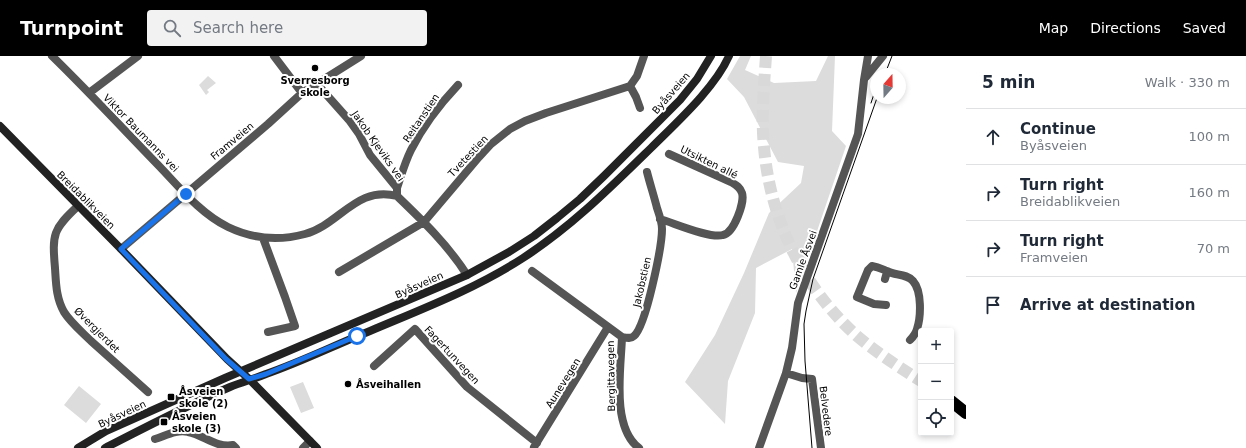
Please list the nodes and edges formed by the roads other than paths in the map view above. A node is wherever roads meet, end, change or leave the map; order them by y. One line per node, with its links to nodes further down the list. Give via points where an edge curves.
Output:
1 (52, 56): 14 (street, Viktor Baumanns vei)
2 (138, 56): 14 (street)
3 (274, 56): 15 (street)
4 (361, 56): 11 (street, Framveien)
5 (644, 56): 13 (street, via 637,76)
6 (710, 56): 29 (main road, Byåsveien, via 680,100 580,199 534,236)
7 (728, 56): 38 (main road, via 717,76 695,104 669,130 579,217 528,255 461,292)
8 (868, 56): 10 (street, Gamle Åsvei)
9 (883, 56): 10 (street)
10 (864, 80): 37 (street, Gamle Åsvei, via 858,134 798,303)
11 (317, 84): 15 (street, Framveien); 20 (street, Jakob Kjeviks vei, via 349,120)
12 (458, 85): 20 (street, Reitanstien, via 444,100 410,152)
13 (630, 86): 16 (street); 24 (street, Tvetestien, via 546,113 510,129 490,145)
14 (89, 93): 21 (street, Viktor Baumanns vei)
15 (302, 93): 21 (street, Framveien)
16 (640, 108)
17 (0, 126): 22 (main road, Breidablikveien)
18 (669, 154): 23 (street, Utsikten allé, via 731,182 743,194 736,221 730,231 723,236 711,236)
19 (647, 172): 23 (street)
20 (397, 192): 24 (street, Jakob Kjeviks vei); 25 (street, Viktor Baumanns vei, via 368,196 309,233 292,237)
21 (186, 194): 25 (street, Viktor Baumanns vei, via 216,220 242,233); 26 (street, Framveien)
22 (78, 206): 26 (main road, Breidablikveien); 39 (street, Øvergjerdet, via 61,222 55,234 53,247 58,298 64,312 79,329)
23 (660, 218): 33 (street, Jakobstien, via 662,238 643,317 634,336)
24 (424, 222): 28 (street, Tvetestien); 29 (street, Jakob Kjeviks vei)
25 (263, 238): 32 (street, via 295,326)
26 (121, 249): 36 (main road, Breidablikveien)
27 (532, 271): 31 (street, Bergittavegen)
28 (339, 272)
29 (467, 275): 36 (main road, Byåsveien)
30 (886, 305): 34 (street, via 874,304 857,297 872,266 884,269 886,276 900,274 913,281 921,304 917,331)
31 (608, 327): 33 (street, Bergittavegen); 44 (street, Aunevegen)
32 (268, 332)
33 (622, 337): 50 (street, Bergittavegen, via 621,412 625,430)
34 (910, 340)
35 (374, 366): 44 (street, Fagertunvegen, via 415,330 467,387)
36 (241, 372): 38 (main road, Breidablikveien); 45 (main road, Byåsveien, via 106,431)
37 (786, 373): 51 (street, Gamle Åsvei); 52 (street, Belvedere, via 812,379)
38 (249, 379): 43 (main road, Breidablikveien); 46 (main road)
39 (148, 392)
40 (954, 403): 41 (highway)
41 (966, 413)
42 (155, 439): 47 (street, via 180,431 221,446 233,445)
43 (310, 441): 48 (street); 49 (main road, Breidablikveien)
44 (535, 446)
45 (78, 448)
46 (105, 448)
47 (236, 448)
48 (303, 448)
49 (317, 448)
50 (639, 448)
51 (759, 448)
52 (821, 448)

